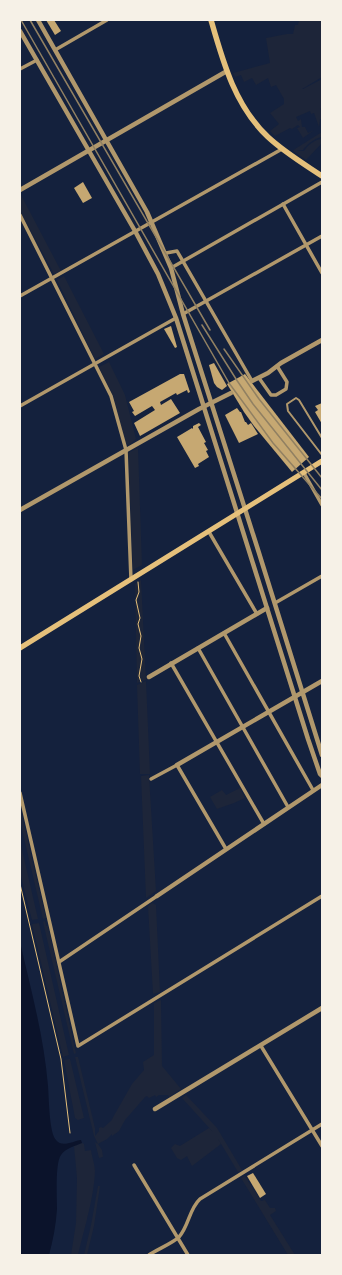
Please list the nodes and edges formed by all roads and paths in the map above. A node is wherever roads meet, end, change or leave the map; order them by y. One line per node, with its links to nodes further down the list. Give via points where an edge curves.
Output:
1 (38, 20): 5 (street)
2 (107, 20): 5 (street)
3 (211, 20): 8 (main road)
4 (20, 32): 6 (street)
5 (55, 50): 9 (street)
6 (36, 60): 7 (street); 11 (street)
7 (20, 69)
8 (227, 71): 9 (street); 10 (main road, via 249,115)
9 (106, 140): 11 (street); 17 (street)
10 (282, 149): 12 (main road); 17 (street)
11 (88, 150): 14 (street); 18 (street)
12 (322, 176)
13 (322, 182): 15 (street)
14 (20, 190)
15 (283, 204): 20 (street); 22 (street)
16 (20, 215): 25 (street)
17 (151, 222): 18 (street); 21 (street)
18 (135, 231): 25 (street); 29 (street, via 158,274)
19 (322, 236): 20 (street)
20 (306, 245): 24 (street); 27 (street)
21 (166, 253): 22 (street, via 177,251); 23 (street)
22 (182, 261): 23 (street); 27 (street)
23 (171, 268): 28 (street)
24 (322, 273)
25 (52, 278): 26 (street); 31 (street)
26 (20, 296)
27 (206, 301): 28 (street); 34 (street)
28 (183, 314): 36 (street)
29 (176, 318): 31 (street); 38 (street)
30 (322, 340): 32 (street)
31 (95, 364): 37 (street); 40 (street, via 111,396)
32 (277, 366): 33 (street); 33 (street, via 287,382 286,388 276,395 271,395)
33 (259, 378): 34 (street)
34 (252, 381)
35 (231, 392): 36 (street)
36 (211, 402): 38 (street); 46 (street)
37 (20, 406)
38 (203, 407): 40 (street); 47 (street)
39 (322, 438): 41 (lane, via 300,400 296,398 287,404 288,410)
40 (126, 450): 45 (street); 51 (street)
41 (322, 455)
42 (322, 461): 43 (main road)
43 (304, 473): 44 (street); 46 (main road)
44 (322, 505)
45 (20, 510)
46 (246, 510): 47 (main road); 52 (street)
47 (237, 515): 48 (main road); 53 (street)
48 (210, 532): 49 (main road); 54 (street)
49 (138, 576): 51 (main road); 61 (path, via 139,592 136,600 140,618 138,624 141,636)
50 (322, 576): 52 (street)
51 (132, 580): 56 (main road)
52 (275, 603): 62 (street)
53 (267, 608): 54 (street); 63 (street)
54 (257, 614): 55 (street)
55 (224, 633): 57 (street); 64 (street)
56 (20, 648)
57 (198, 648): 58 (street); 65 (street)
58 (171, 663): 59 (street); 66 (street)
59 (149, 676)
60 (322, 681): 62 (street)
61 (141, 682)
62 (303, 692): 63 (street); 67 (street)
63 (295, 697): 64 (street); 69 (street)
64 (269, 712): 65 (street); 72 (street)
65 (243, 727): 66 (street); 74 (street)
66 (217, 742): 68 (street); 75 (street)
67 (322, 755)
68 (177, 765): 70 (street); 76 (street)
69 (322, 776)
70 (151, 778)
71 (322, 785): 72 (street)
72 (313, 790): 74 (street)
73 (20, 793): 80 (street)
74 (288, 807): 75 (street)
75 (264, 824): 76 (street)
76 (226, 849): 78 (street)
77 (20, 884): 86 (path, via 61,1059)
78 (158, 896): 80 (street)
79 (322, 896): 80 (street, via 78,1046)
80 (59, 962)
81 (322, 1008): 82 (street)
82 (261, 1046): 83 (street); 85 (street)
83 (155, 1109)
84 (322, 1124): 85 (street)
85 (312, 1130): 87 (street); 89 (street, via 200,1198)
86 (70, 1133)
87 (322, 1146)
88 (134, 1165): 89 (street)
89 (178, 1238): 90 (street); 91 (street)
90 (149, 1255)
91 (188, 1255)

